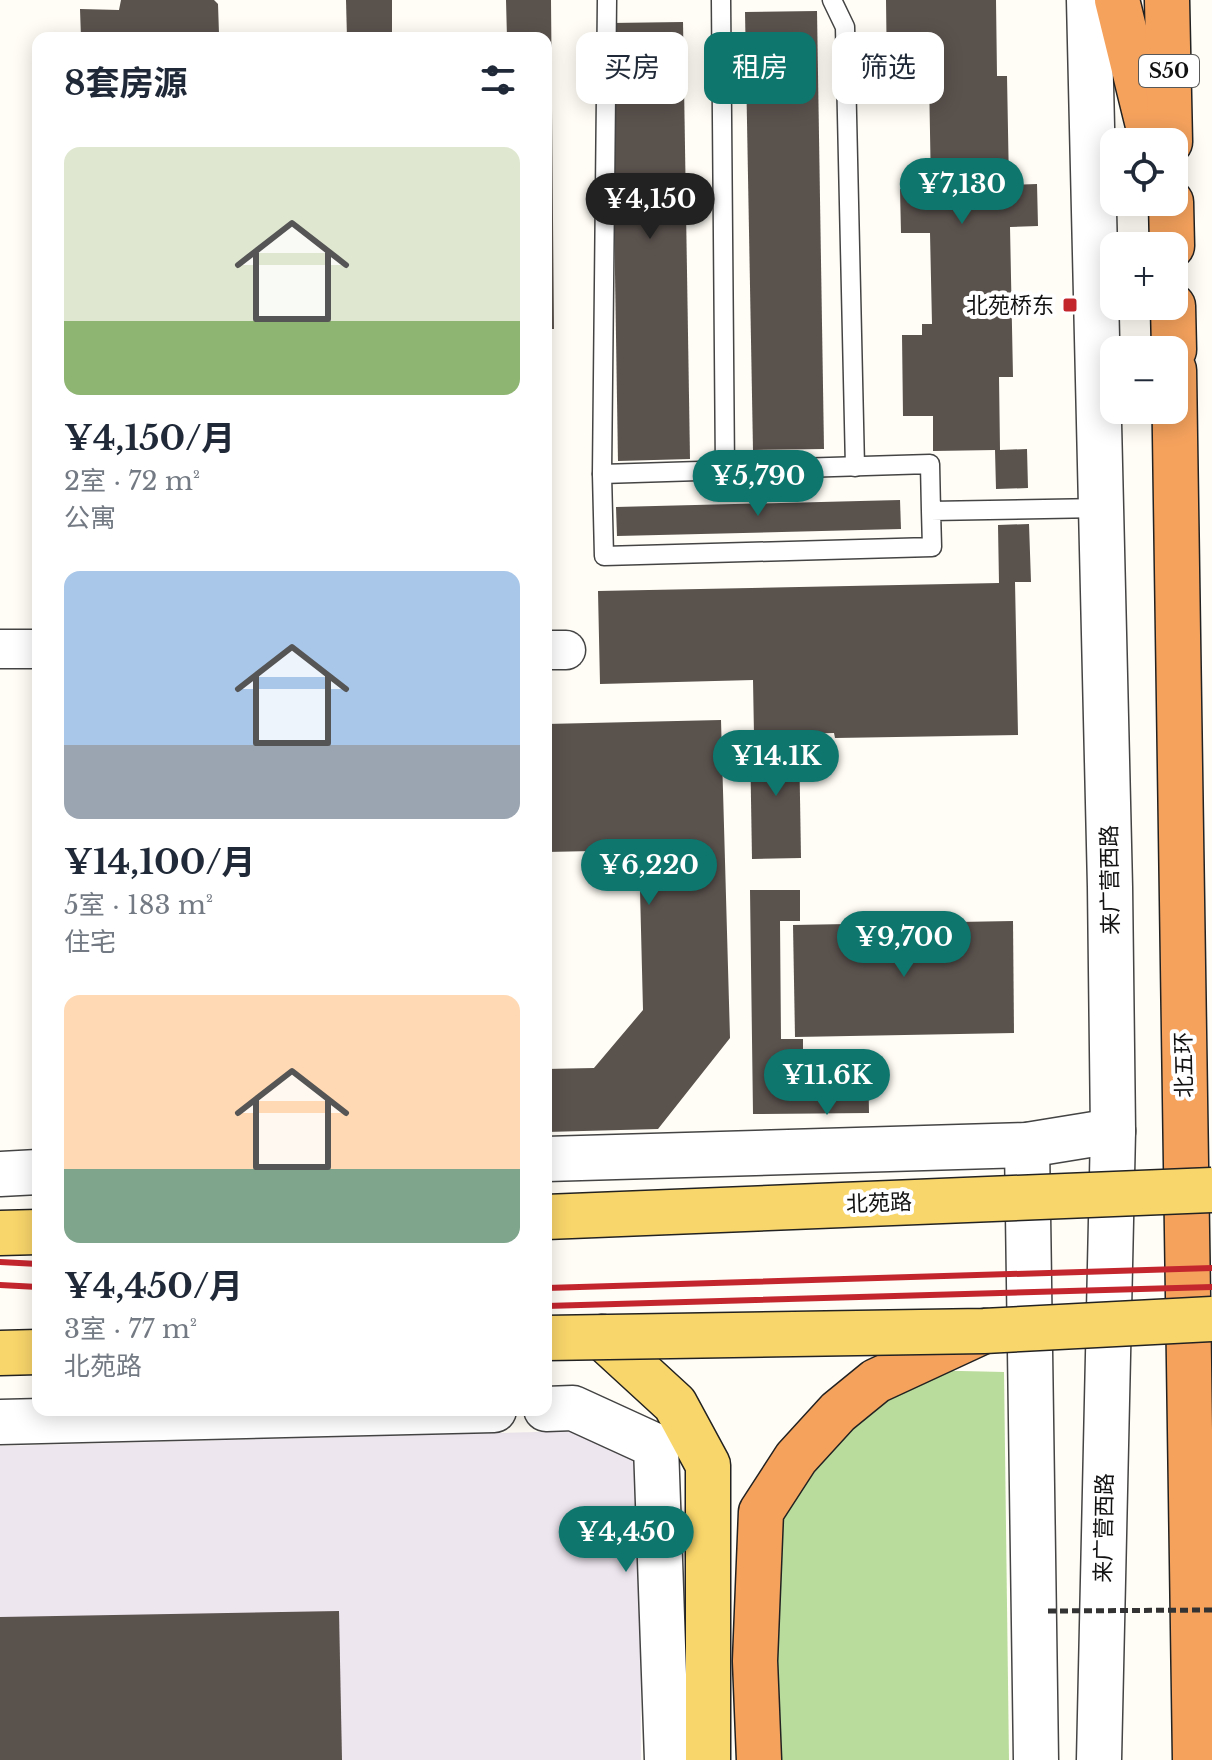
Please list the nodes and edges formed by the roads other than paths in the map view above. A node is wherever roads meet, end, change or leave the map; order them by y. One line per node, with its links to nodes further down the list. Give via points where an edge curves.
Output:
1 (607, 0): 12 (lane)
2 (721, 0): 11 (lane)
3 (832, 0): 10 (lane, via 845,27)
4 (1089, 0): 13 (street, 来广营西路)
5 (1117, 0): 7 (highway)
6 (1167, 0): 8 (highway, S50)
7 (1149, 128)
8 (1170, 128)
9 (1175, 424): 40 (highway, 北五环)
10 (855, 467): 11 (lane); 14 (lane, via 930,464)
11 (725, 471): 12 (lane)
12 (602, 474): 14 (lane, via 604,556 932,547)
13 (1101, 508): 14 (lane); 17 (street, 来广营西路)
14 (931, 511)
15 (0, 649): 16 (street)
16 (32, 649)
17 (1113, 1131): 18 (street); 39 (street, 来广营西路)
18 (1027, 1145): 19 (street); 38 (street)
19 (552, 1159)
20 (32, 1172): 21 (street)
21 (0, 1174)
22 (1212, 1190): 23 (main road, 北苑路, bridge)
23 (552, 1217)
24 (32, 1232): 25 (main road)
25 (0, 1233)
26 (1212, 1319): 27 (main road, bridge)
27 (984, 1331): 28 (main road, bridge); 37 (highway, via 876,1381 838,1412 796,1458 761,1512 755,1661)
28 (602, 1337): 29 (main road, bridge); 36 (main road, via 675,1404 708,1465)
29 (552, 1338)
30 (32, 1352): 31 (main road)
31 (0, 1353)
32 (552, 1409): 35 (street, via 573,1408 656,1446)
33 (247, 1416): 34 (street)
34 (0, 1422)
35 (667, 1760)
36 (708, 1760)
37 (759, 1760)
38 (1036, 1760)
39 (1099, 1760)
40 (1195, 1760)

